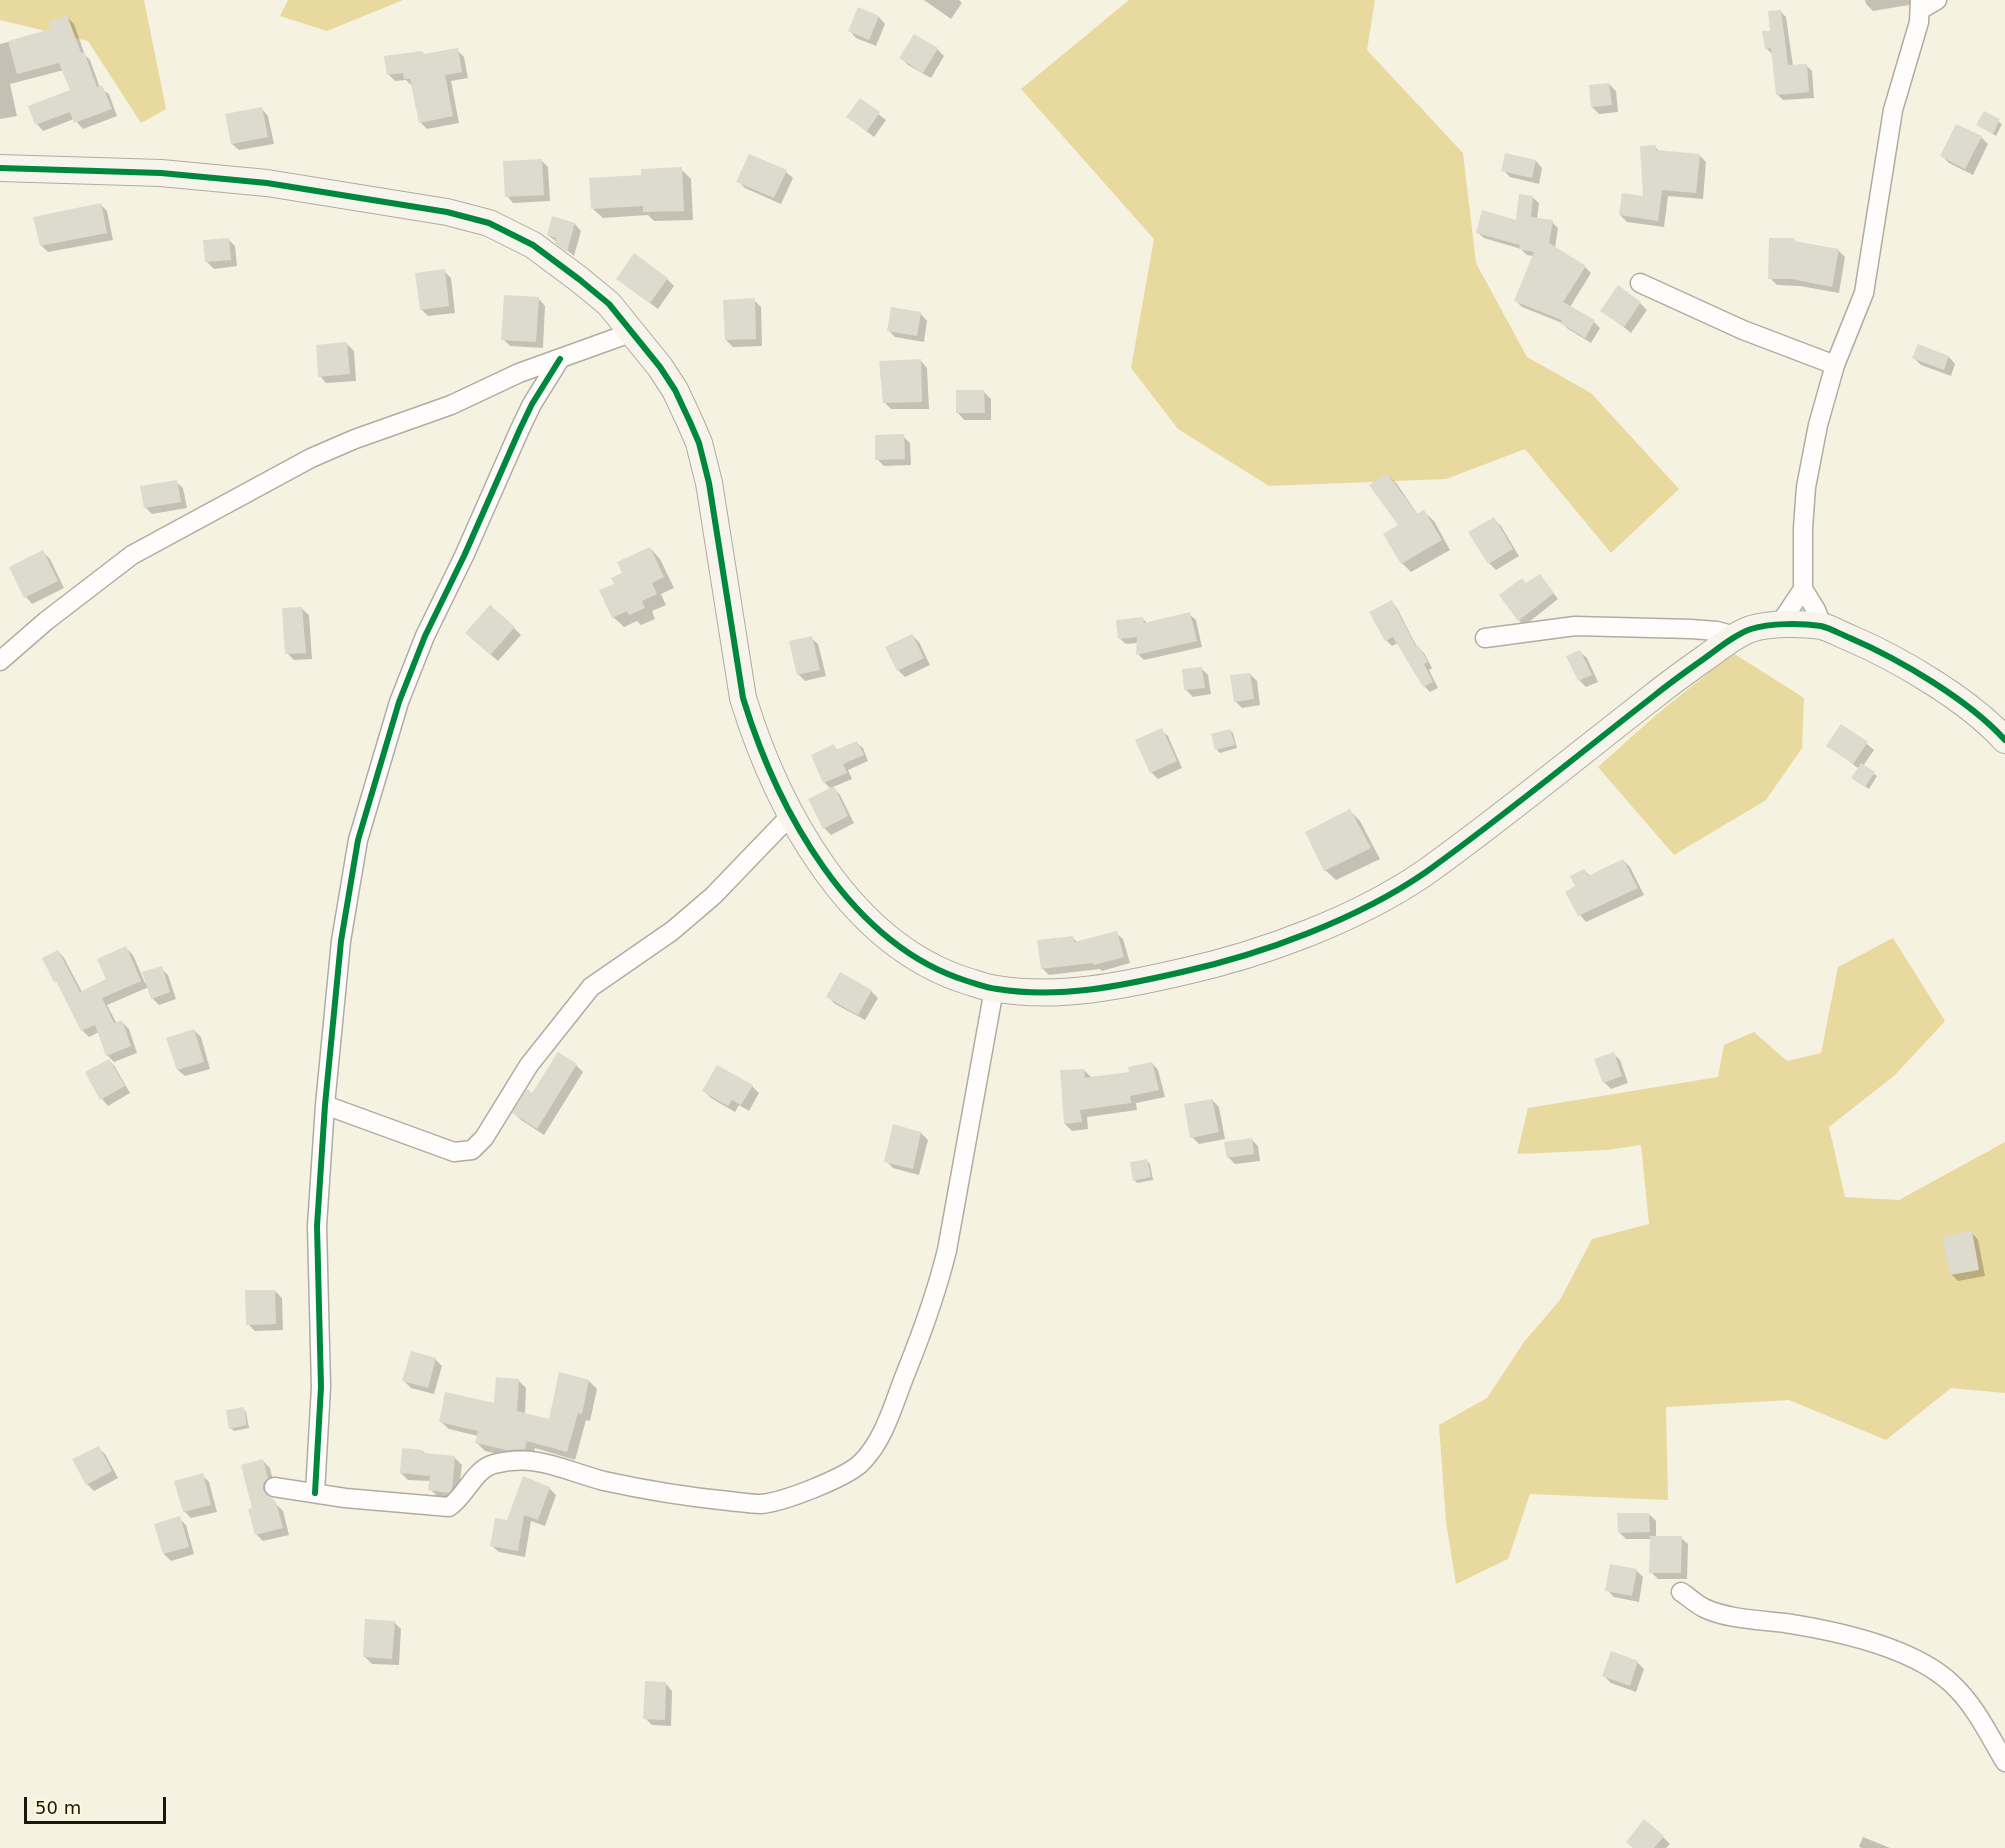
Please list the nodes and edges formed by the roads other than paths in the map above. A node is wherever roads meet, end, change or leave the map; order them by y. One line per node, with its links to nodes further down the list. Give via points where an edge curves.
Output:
1 (1937, 0): 2 (street)
2 (1920, 5): 7 (street, via 1919,22 1893,110 1864,293)
3 (0, 168): 5 (street, via 161,173 267,183 447,212 489,223 533,245 609,304)
4 (1640, 283): 7 (street, via 1743,330)
5 (633, 332): 6 (street); 15 (street, via 675,390 699,443 709,483 743,698)
6 (560, 359): 13 (street, via 320,454 200,517 132,555); 17 (street, via 532,404 425,636 386,742 358,840 340,941)
7 (1835, 365): 8 (street, via 1806,487)
8 (1803, 590): 9 (street); 10 (street)
9 (1779, 625): 10 (street); 11 (street, via 1750,629)
10 (1822, 626): 14 (street, via 1920,674)
11 (1735, 636): 12 (street, via 1691,629 1575,627); 16 (street, via 1457,849 1376,903 1288,941 1180,973 1094,990 1056,993)
12 (1485, 638)
13 (0, 661)
14 (2005, 740)
15 (791, 815): 16 (street, via 835,881 870,923 903,950 945,974); 17 (street, via 713,896 672,931 591,987 529,1065 484,1138 472,1149 454,1152)
16 (994, 989): 19 (street, via 939,1284 892,1412 859,1465 820,1485 761,1504 615,1483 548,1463 517,1460 491,1464 449,1507)
17 (325, 1105): 19 (street, via 317,1226 321,1387)
18 (274, 1487): 19 (street)
19 (315, 1493)
20 (1681, 1592): 21 (street, via 1704,1608 1818,1628 1916,1659 1951,1683 1975,1712)
21 (2005, 1762)

